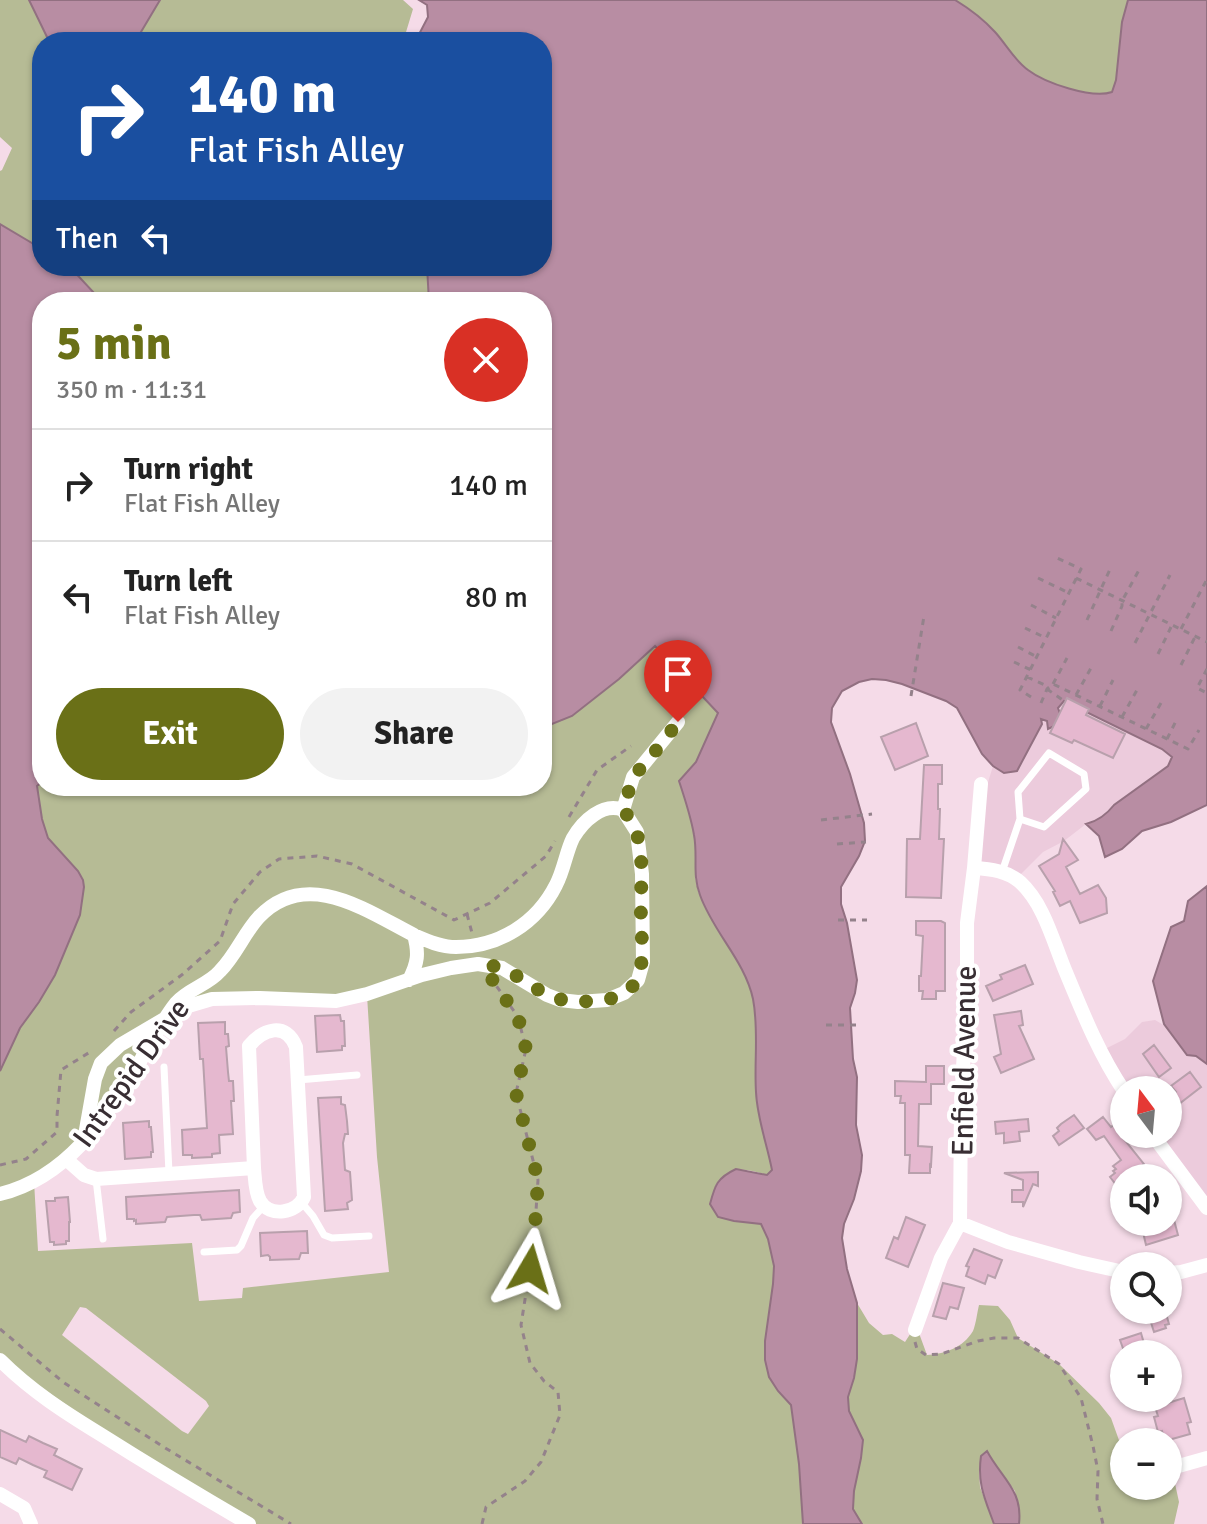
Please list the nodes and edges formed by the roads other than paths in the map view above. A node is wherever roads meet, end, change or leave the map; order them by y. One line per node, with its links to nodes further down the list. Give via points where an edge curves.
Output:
1 (678, 722): 3 (street, via 633,777)
2 (981, 784): 5 (street, Enfield Avenue)
3 (623, 810): 7 (street, Intrepid Drive, via 609,807 585,822 540,910 499,939 457,948); 8 (street, via 637,832 642,874 643,962 631,988 607,1000 560,1000 502,968 485,965)
4 (1020, 819): 4 (lane, via 1044,827 1086,789 1084,774 1049,753 1018,792); 6 (lane)
5 (974, 868): 6 (street); 24 (street, Enfield Avenue, via 967,923)
6 (1002, 872): 12 (street, via 1032,896)
7 (414, 935): 8 (street, via 419,952); 9 (street, Intrepid Drive, via 340,898 313,894 283,900 259,918 218,974 179,1000)
8 (409, 980): 9 (street, via 336,1001 212,999)
9 (164, 1020): 14 (street, Intrepid Drive, via 106,1115); 14 (street, via 120,1045 101,1063)
10 (164, 1067): 18 (lane)
11 (357, 1075): 13 (lane)
12 (1115, 1076)
13 (298, 1080): 17 (street, via 296,1047 285,1032 265,1031 249,1046); 21 (street)
14 (84, 1141): 16 (street, Intrepid Drive)
15 (1162, 1148): 23 (street)
16 (66, 1159): 19 (street); 20 (street, Intrepid Drive, via 34,1181)
17 (254, 1168): 18 (street); 22 (street)
18 (169, 1173): 19 (street)
19 (96, 1179): 26 (lane)
20 (0, 1194)
21 (302, 1203): 22 (street, via 282,1211); 25 (lane, via 324,1235)
22 (264, 1206): 27 (lane, via 237,1250)
23 (1207, 1208)
24 (960, 1223): 29 (street, via 1008,1242); 31 (street, Enfield Avenue)
25 (369, 1236)
26 (103, 1239)
27 (204, 1252)
28 (1207, 1265): 30 (street)
29 (1110, 1269)
30 (1182, 1272)
31 (915, 1330)
32 (0, 1360): 37 (street, via 43,1399)
33 (1207, 1458): 34 (street)
34 (1182, 1465)
35 (0, 1494): 36 (street, via 24,1508)
36 (31, 1524)
37 (249, 1524)

